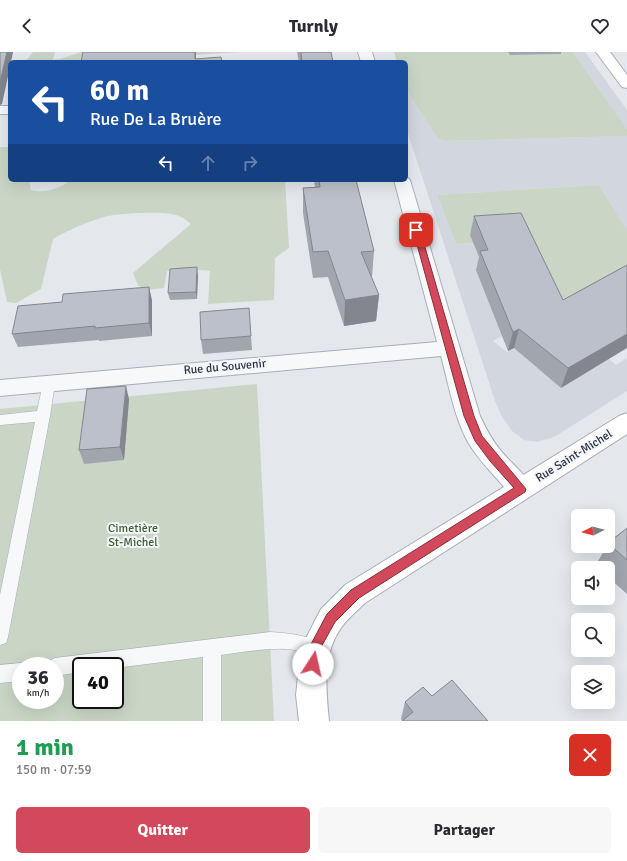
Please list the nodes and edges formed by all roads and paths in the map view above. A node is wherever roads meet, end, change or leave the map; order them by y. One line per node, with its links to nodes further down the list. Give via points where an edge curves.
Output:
1 (603, 52): 2 (street)
2 (627, 84)
3 (403, 182): 4 (street)
4 (450, 348): 5 (street, Rue du Souvenir); 10 (street, via 469,416 478,438)
5 (49, 383): 6 (street, Rue du Souvenir); 7 (lane)
6 (0, 388)
7 (43, 416): 8 (lane); 11 (lane)
8 (0, 420)
9 (627, 422): 10 (street, Rue Saint-Michel)
10 (521, 489): 13 (street, Rue Saint-Michel, via 355,594 331,618)
11 (0, 638)
12 (212, 647): 13 (lane, via 270,640); 14 (lane); 17 (lane)
13 (315, 648): 18 (street, via 310,695)
14 (64, 667)
15 (12, 673): 16 (lane)
16 (0, 674)
17 (212, 721)
18 (314, 721)

